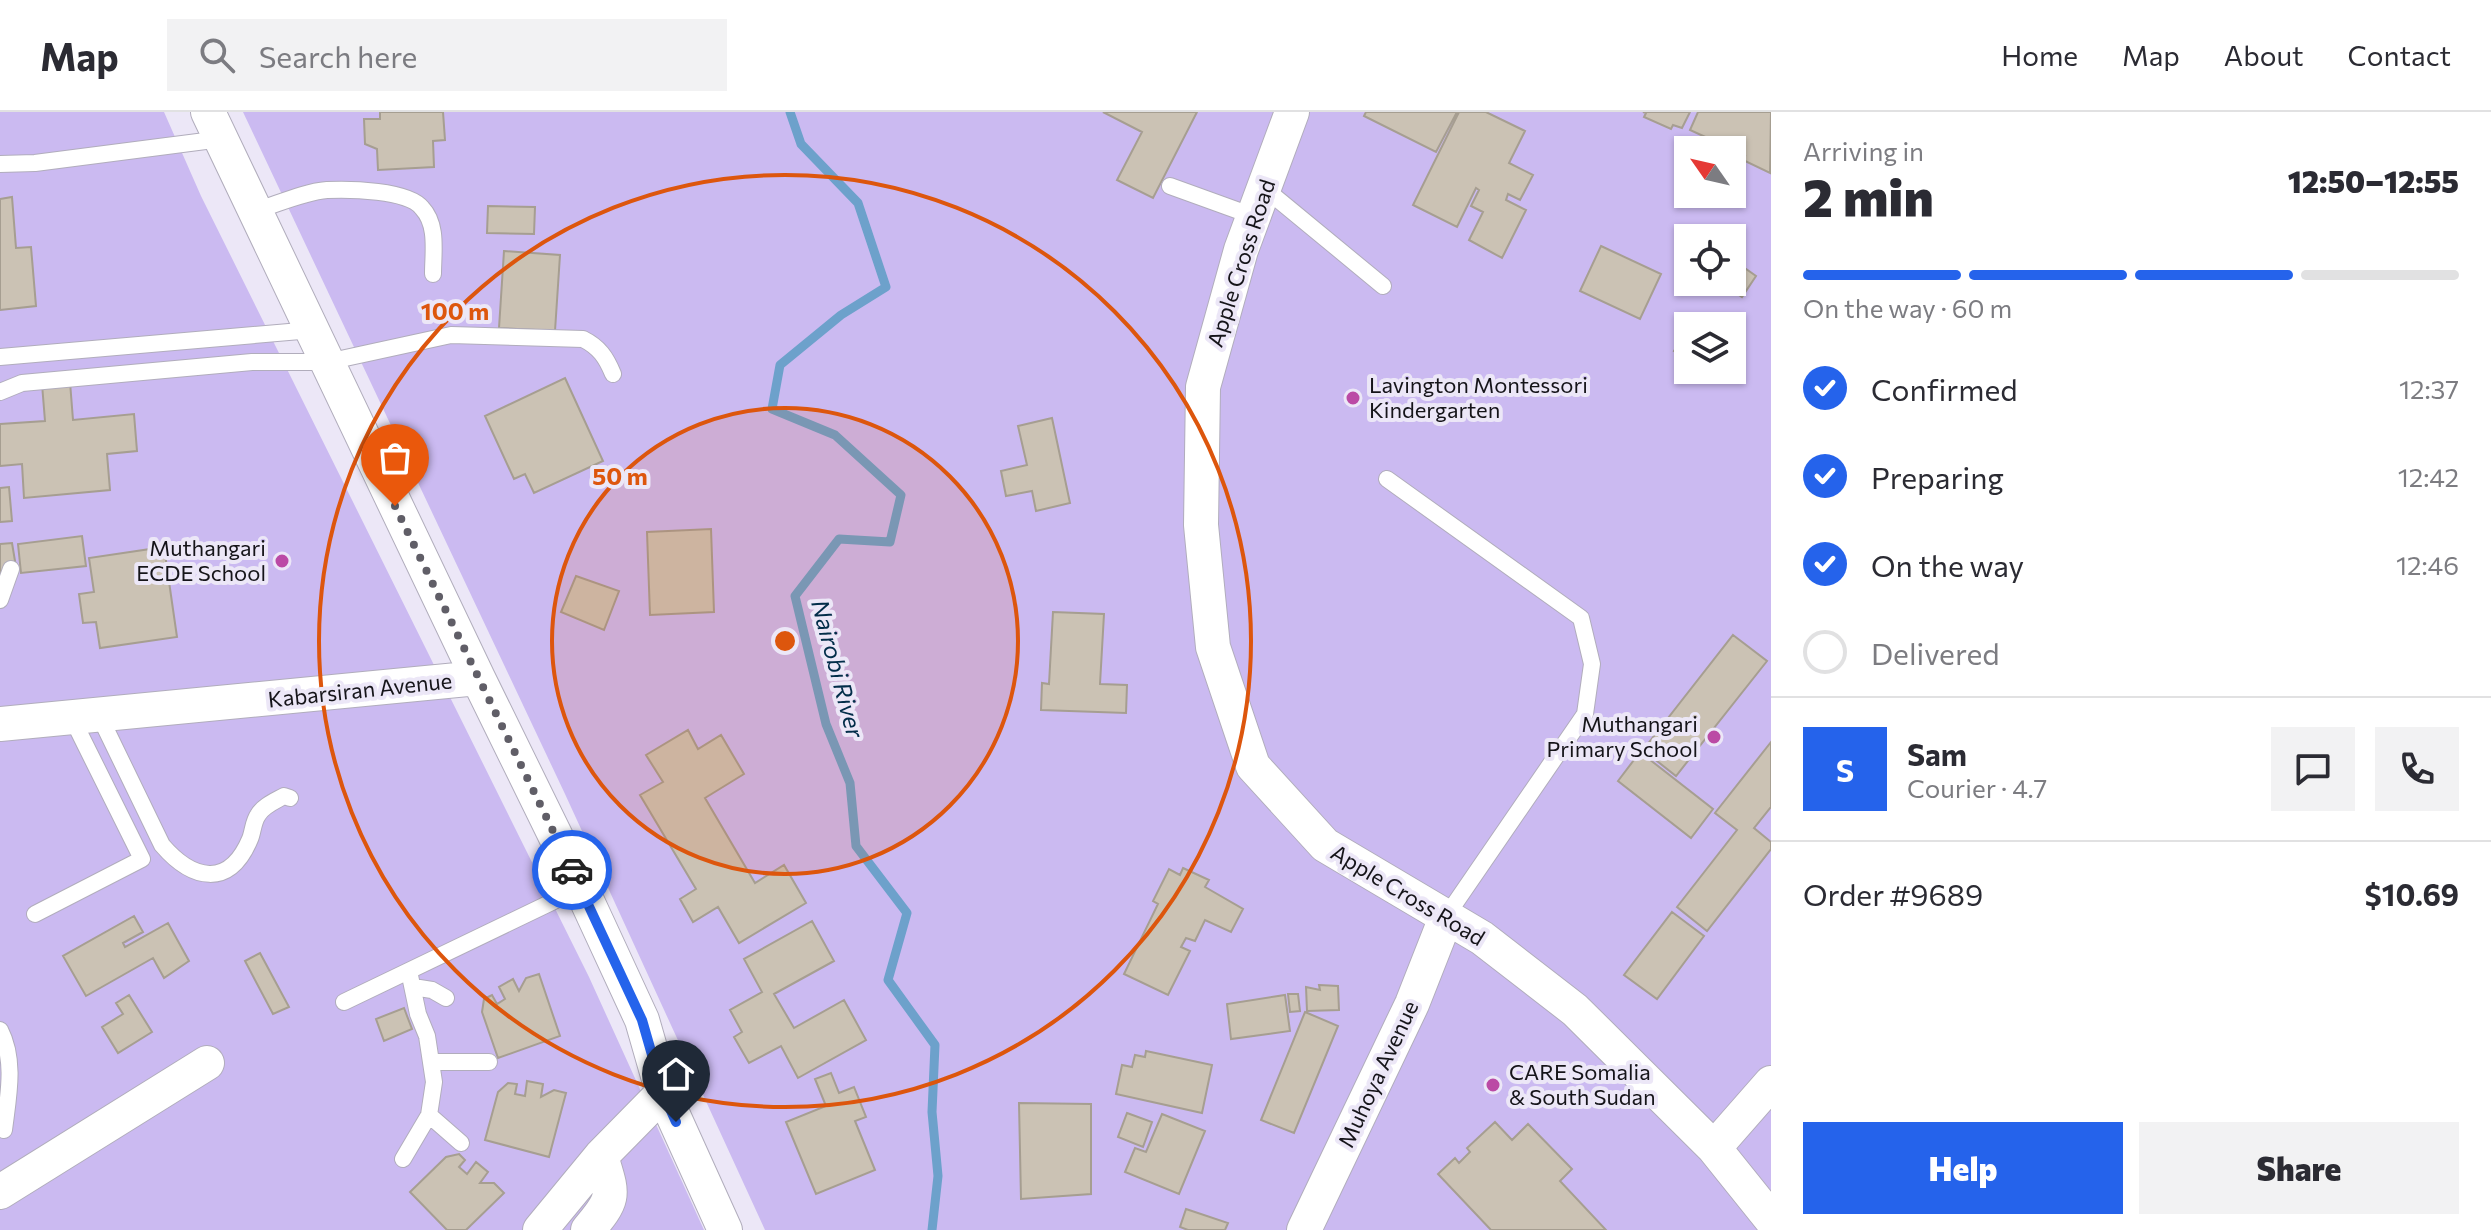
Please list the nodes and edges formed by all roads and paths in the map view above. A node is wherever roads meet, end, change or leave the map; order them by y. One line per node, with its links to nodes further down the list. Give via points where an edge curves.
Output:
1 (1292, 112): 5 (street, Apple Cross Road)
2 (214, 126): 3 (lane, via 35,163); 6 (street, Kabarsiran Avenue)
3 (0, 164)
4 (1170, 186): 5 (lane)
5 (1258, 202): 8 (lane); 23 (street, Apple Cross Road, via 1203,387 1201,525 1213,647 1253,766 1325,845)
6 (255, 211): 7 (lane, via 324,190 406,197 428,216); 9 (street, Kabarsiran Avenue)
7 (433, 274)
8 (1383, 286)
9 (312, 330): 10 (lane); 11 (street, Kabarsiran Avenue)
10 (0, 357)
11 (327, 362): 12 (lane, via 451,335 583,339 595,345); 13 (lane, via 252,362 22,383); 17 (street, Kabarsiran Avenue)
12 (613, 374)
13 (0, 392)
14 (1387, 479): 23 (lane, via 1581,618 1592,664 1585,714)
15 (11, 569): 16 (lane)
16 (0, 600)
17 (478, 678): 18 (street, Kabarsiran Avenue); 21 (street)
18 (85, 716): 19 (street, Kabarsiran Avenue); 20 (lane, via 162,845 199,873 228,870 250,841 257,816 284,796); 22 (lane, via 142,859)
19 (0, 724)
20 (290, 798)
21 (581, 888): 24 (lane); 32 (street, via 642,1020)
22 (35, 914)
23 (1447, 915): 36 (street, Apple Cross Road, via 1575,1010); 44 (street, Muhoya Avenue, via 1412,1004)
24 (411, 979): 25 (lane); 26 (lane); 28 (lane)
25 (446, 998)
26 (344, 1002)
27 (0, 1030): 34 (lane, via 11,1070)
28 (432, 1062): 29 (lane); 33 (lane)
29 (489, 1062)
30 (207, 1063): 39 (street)
31 (1771, 1083): 36 (street)
32 (663, 1093): 37 (street); 43 (street)
33 (429, 1115): 35 (lane); 38 (lane)
34 (4, 1130)
35 (461, 1143)
36 (1714, 1148): 40 (street)
37 (601, 1156): 41 (street); 42 (street, via 612,1191 607,1208)
38 (403, 1159)
39 (0, 1192)
40 (1771, 1219)
41 (540, 1230)
42 (588, 1230)
43 (725, 1230)
44 (1304, 1230)

